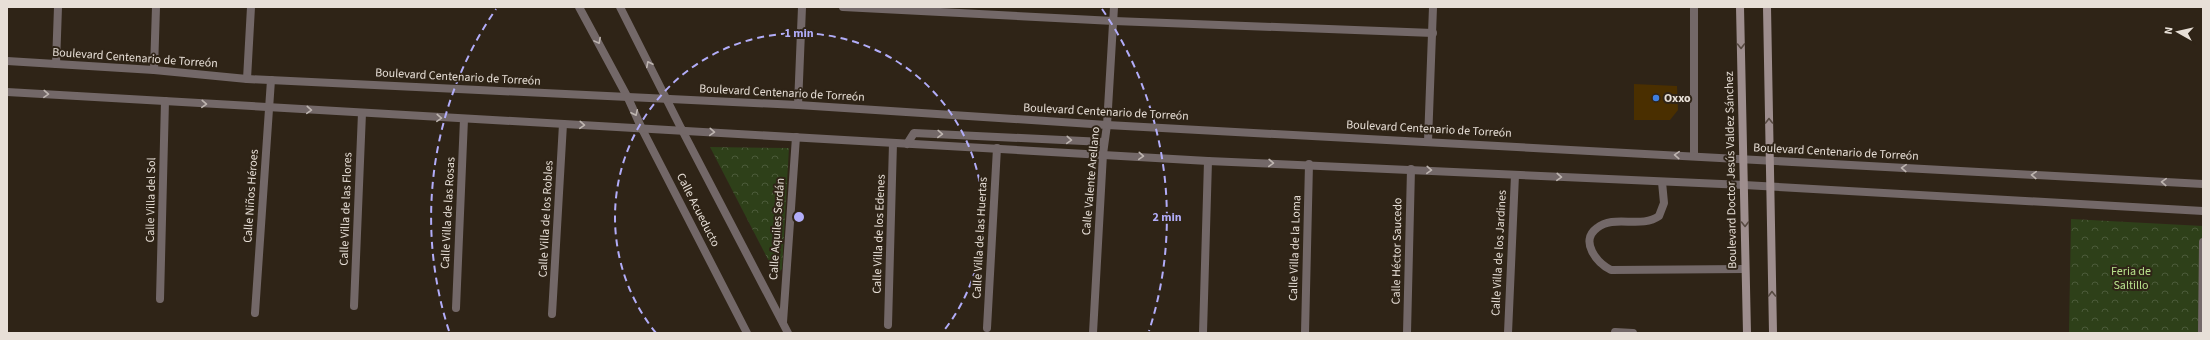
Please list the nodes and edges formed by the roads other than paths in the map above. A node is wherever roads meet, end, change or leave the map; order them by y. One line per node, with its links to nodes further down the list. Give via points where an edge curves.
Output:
1 (58, 7): 16 (street)
2 (156, 7): 17 (street)
3 (251, 7): 18 (street)
4 (579, 7): 21 (street, Calle Acueducto, one-way to 21)
5 (620, 7): 22 (street, Calle Acueducto, one-way to 5)
6 (802, 7): 24 (street)
7 (843, 7): 13 (street)
8 (1114, 7): 13 (street, Calle Valente Arellano)
9 (1433, 7): 14 (street)
10 (1694, 7): 39 (street)
11 (1740, 7): 40 (main road, Boulevard Doctor Jesús Valdez Sánchez, one-way to 40)
12 (1767, 7): 41 (main road, one-way to 12)
13 (1114, 21): 14 (street); 29 (street, Calle Valente Arellano)
14 (1432, 33): 33 (street)
15 (7, 61): 16 (street, Boulevard Centenario de Torreón)
16 (56, 64): 17 (street, Boulevard Centenario de Torreón)
17 (154, 70): 18 (street, Boulevard Centenario de Torreón)
18 (247, 79): 19 (street, Boulevard Centenario de Torreón)
19 (271, 80): 21 (street, Boulevard Centenario de Torreón); 25 (street, Calle Niños Héroes)
20 (7, 92): 23 (street, one-way to 23)
21 (628, 98): 22 (street, Boulevard Centenario de Torreón); 30 (street, Calle Acueducto, one-way to 30)
22 (666, 99): 24 (street, Boulevard Centenario de Torreón); 31 (street, Calle Acueducto)
23 (165, 101): 25 (street, one-way to 25); 53 (street, Calle Villa del Sol)
24 (798, 105): 29 (street, Boulevard Centenario de Torreón)
25 (270, 107): 26 (street, one-way to 26); 56 (street, Calle Niños Héroes)
26 (362, 113): 27 (street, one-way to 27); 54 (street, Calle Villa de las Flores)
27 (464, 119): 28 (street); 55 (street, Calle Villa de las Rosas)
28 (563, 124): 30 (street, one-way to 30); 57 (street, Calle Villa de los Robles)
29 (1107, 125): 33 (street, Boulevard Centenario de Torreón); 34 (street, Calle Valente Arellano)
30 (642, 129): 31 (street); 62 (street, Calle Acueducto)
31 (682, 130): 32 (street, one-way to 32); 58 (street, Calle Acueducto)
32 (796, 138): 35 (street); 58 (street, Calle Aquiles Serdán)
33 (1428, 141): 39 (street, Boulevard Centenario de Torreón, one-way to 33)
34 (1104, 142): 36 (street, one-way to 34, via 914,133); 38 (street, Calle Valente Arellano)
35 (893, 143): 36 (street); 59 (street, Calle Villa de los Edenes)
36 (907, 144): 37 (street)
37 (997, 148): 38 (street); 60 (street, Calle Villa de las Huertas)
38 (1103, 154): 42 (street, one-way to 42); 64 (street, Calle Valente Arellano)
39 (1694, 156): 40 (street, Boulevard Centenario de Torreón)
40 (1743, 159): 41 (street, Boulevard Centenario de Torreón); 48 (main road, Boulevard Doctor Jesús Valdez Sánchez)
41 (1770, 160): 47 (street, Boulevard Centenario de Torreón, one-way to 41); 49 (main road)
42 (1208, 161): 43 (street, one-way to 43); 65 (street)
43 (1309, 164): 44 (street); 66 (street, Calle Villa de la Loma)
44 (1411, 169): 45 (street, one-way to 45); 67 (street, Calle Héctor Saucedo)
45 (1515, 175): 46 (street, one-way to 46); 68 (street, Calle Villa de los Jardines)
46 (1662, 182): 48 (street); 52 (street, via 1664,203 1660,216 1648,222 1604,224 1595,229 1590,245 1597,261 1611,270)
47 (2203, 184)
48 (1744, 185): 49 (street); 52 (main road, Boulevard Doctor Jesús Valdez Sánchez, one-way to 52)
49 (1770, 187): 50 (street); 71 (main road, one-way to 49)
50 (2203, 211)
51 (2203, 242): 72 (street)
52 (1745, 269): 70 (main road, Boulevard Doctor Jesús Valdez Sánchez)
53 (160, 299)
54 (354, 306)
55 (456, 308)
56 (255, 313)
57 (552, 314)
58 (783, 323): 63 (street, Calle Acueducto)
59 (888, 326)
60 (986, 328)
61 (1615, 332): 69 (street)
62 (748, 333)
63 (788, 333)
64 (1093, 333)
65 (1203, 333)
66 (1305, 333)
67 (1407, 333)
68 (1508, 333)
69 (1633, 333)
70 (1747, 333)
71 (1773, 333)
72 (2202, 333)

